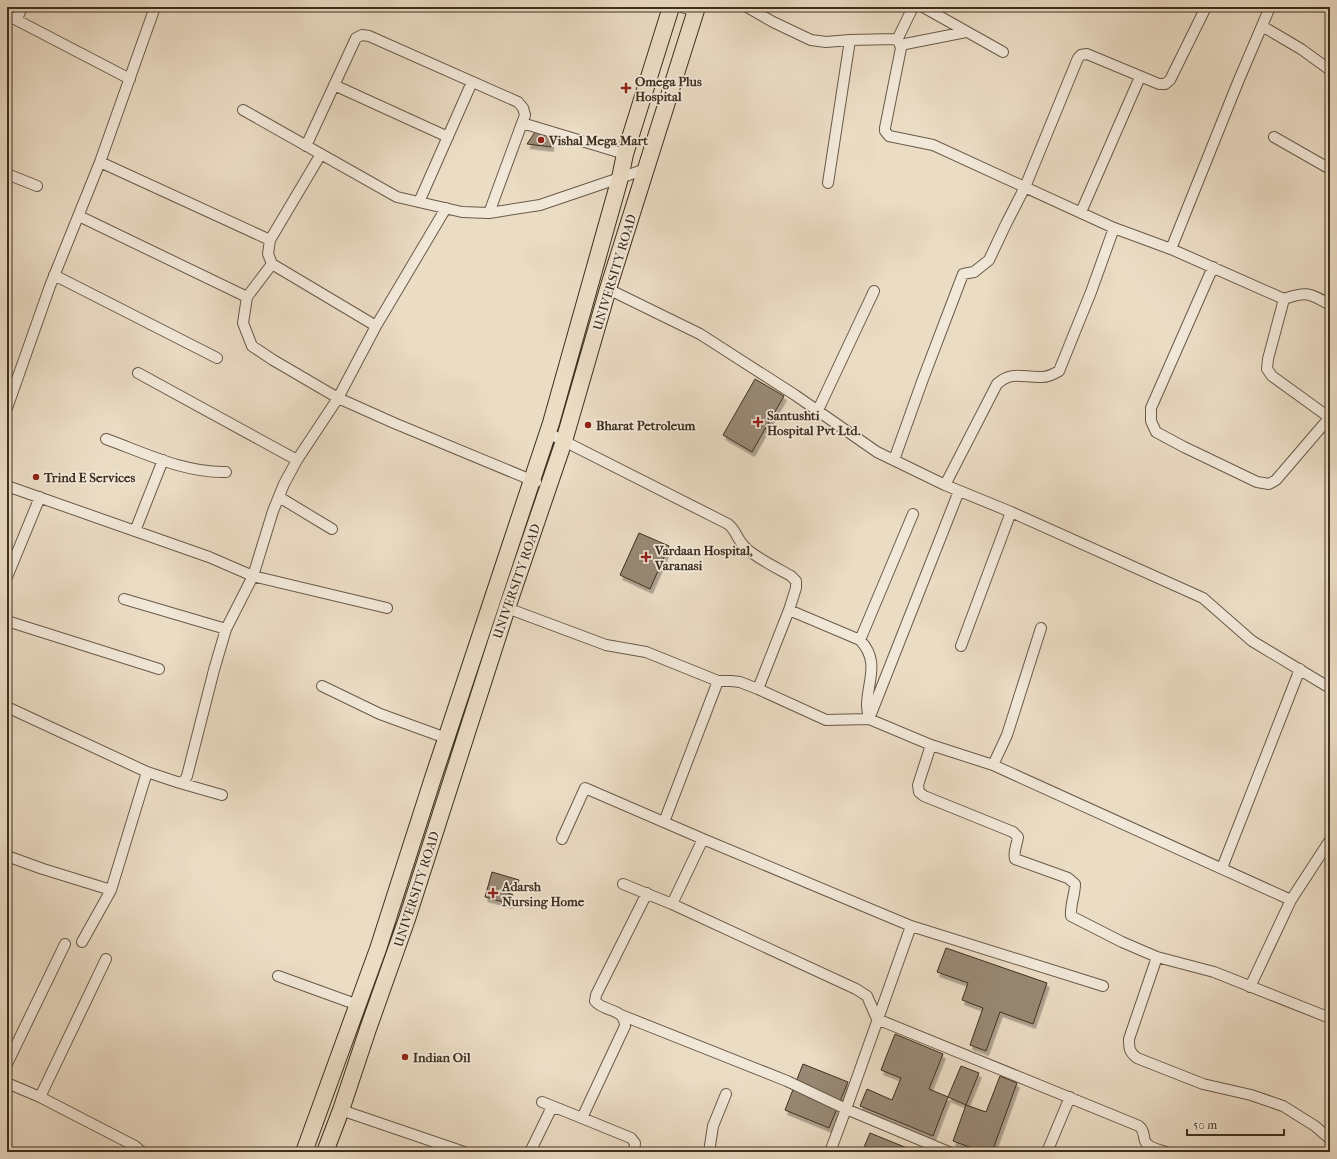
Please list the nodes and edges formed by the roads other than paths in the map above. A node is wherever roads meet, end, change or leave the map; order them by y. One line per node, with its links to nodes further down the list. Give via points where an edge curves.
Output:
1 (22, 7): 11 (street)
2 (155, 7): 19 (street)
3 (671, 7): 28 (main road)
4 (747, 7): 14 (street, via 811,40)
5 (913, 7): 15 (street)
6 (923, 7): 13 (street)
7 (1206, 7): 18 (street, via 1168,82 1159,84)
8 (1270, 7): 12 (street)
9 (691, 8): 30 (main road, UNIVERSITY ROAD)
10 (7, 15): 11 (street)
11 (17, 20): 19 (street)
12 (1262, 26): 17 (street, via 1301,48); 44 (street)
13 (966, 32): 15 (street); 16 (street)
14 (850, 40): 15 (street, via 895,40); 34 (street)
15 (898, 43): 36 (street, via 901,48 885,128 887,134 891,137 933,144)
16 (1003, 52)
17 (1330, 70)
18 (1140, 77): 36 (street, via 1087,54 1081,55); 39 (street)
19 (130, 79): 29 (street)
20 (472, 82): 21 (street, via 398,48 362,35 356,38); 23 (street, via 518,102 525,115); 24 (street)
21 (334, 85): 24 (street); 26 (street)
22 (243, 110): 26 (street)
23 (522, 123): 28 (street); 40 (street)
24 (448, 137): 37 (street)
25 (1274, 138): 31 (street)
26 (306, 146): 27 (street)
27 (320, 154): 37 (street, via 397,197); 43 (street)
28 (625, 154): 33 (main road)
29 (100, 162): 41 (street); 43 (street)
30 (646, 169): 33 (street); 48 (main road, UNIVERSITY ROAD)
31 (1330, 169)
32 (7, 174): 35 (street)
33 (620, 178): 40 (street, via 540,204); 60 (main road)
34 (828, 184)
35 (38, 186)
36 (1025, 187): 39 (street); 65 (street, via 989,260 974,272 964,274)
37 (419, 202): 38 (street)
38 (446, 208): 40 (street, via 462,212); 53 (street)
39 (1081, 212): 42 (street)
40 (489, 213)
41 (79, 216): 47 (street); 50 (street)
42 (1114, 228): 44 (street); 68 (street, via 1059,371 1043,378 1013,375 1004,378 998,384)
43 (270, 240): 45 (street, via 268,254)
44 (1171, 249): 46 (street)
45 (272, 264): 50 (street); 53 (street)
46 (1213, 267): 51 (street); 59 (street, via 1151,408 1151,421 1156,432 1257,482 1269,484 1276,480)
47 (54, 275): 54 (street); 57 (street)
48 (608, 289): 58 (street, via 700,334); 62 (main road, UNIVERSITY ROAD)
49 (874, 291): 58 (street)
50 (247, 297): 56 (street, via 243,323 252,346)
51 (1284, 299): 52 (street, via 1298,294 1313,295); 59 (street, via 1267,369 1272,376)
52 (1330, 305)
53 (376, 326): 56 (street)
54 (217, 358)
55 (138, 373): 64 (street)
56 (338, 398): 64 (street); 67 (street)
57 (7, 408)
58 (818, 410): 65 (street, via 877,452)
59 (1330, 418)
60 (548, 433): 62 (street); 67 (main road)
61 (106, 439): 63 (street)
62 (564, 441): 70 (main road, UNIVERSITY ROAD); 83 (street, via 734,528 750,552 796,581)
63 (163, 460): 66 (street, via 209,472); 77 (street)
64 (297, 460): 73 (street)
65 (894, 460): 68 (street)
66 (226, 472)
67 (532, 480): 70 (street); 97 (main road)
68 (945, 485): 71 (street)
69 (7, 486): 72 (street)
70 (548, 488): 82 (main road, UNIVERSITY ROAD)
71 (959, 491): 74 (street); 96 (street)
72 (40, 497): 77 (street); 79 (street)
73 (279, 497): 76 (street); 78 (street)
74 (1011, 512): 88 (street); 90 (street, via 1202,598 1252,641)
75 (913, 514): 87 (street)
76 (332, 529)
77 (135, 531): 78 (street, via 209,557)
78 (253, 576): 81 (street); 86 (street)
79 (7, 577)
80 (124, 599): 86 (street)
81 (388, 608)
82 (507, 608): 91 (street, via 606,645 646,652); 134 (main road, UNIVERSITY ROAD, via 407,919)
83 (789, 610): 87 (street); 94 (street)
84 (7, 621): 89 (street)
85 (1041, 628): 99 (street, via 1007,735)
86 (226, 629): 101 (street, via 187,776)
87 (860, 640): 96 (street, via 865,645 872,670 867,704)
88 (961, 646)
89 (159, 669)
90 (1300, 669): 93 (street); 108 (street)
91 (718, 681): 94 (street, via 735,682); 103 (street)
92 (322, 686): 97 (street, via 380,714)
93 (1330, 688)
94 (758, 689): 96 (street, via 826,720)
95 (7, 707): 100 (street)
96 (869, 719): 98 (street)
97 (446, 738): 122 (main road)
98 (931, 745): 99 (street); 117 (street, via 918,785 919,792 1013,832 1018,837 1015,859 1068,878 1075,884 1072,916)
99 (993, 765): 108 (street)
100 (147, 772): 101 (street); 110 (street)
101 (180, 783): 102 (street)
102 (222, 796)
103 (664, 822): 104 (street, via 585,788); 105 (street)
104 (562, 839)
105 (702, 839): 113 (street); 114 (street)
106 (1330, 840): 112 (street)
107 (7, 856): 110 (street)
108 (1222, 868): 112 (street)
109 (623, 884): 111 (street)
110 (111, 890): 115 (street)
111 (647, 893): 113 (street); 123 (street, via 596,995 595,1001 598,1005)
112 (1291, 900): 121 (street)
113 (672, 904): 125 (street, via 856,989 867,996)
114 (911, 926): 120 (street); 125 (street)
115 (82, 942)
116 (65, 944): 126 (street)
117 (1157, 957): 121 (street, via 1214,972); 136 (street, via 1129,1039 1130,1053 1203,1084 1251,1094 1283,1106 1315,1126)
118 (106, 959): 129 (street)
119 (278, 976): 122 (street)
120 (1103, 986)
121 (1250, 987): 124 (street)
122 (358, 1005): 138 (main road)
123 (622, 1015): 133 (street, via 788,1081); 135 (street, via 625,1026)
124 (1330, 1018)
125 (877, 1019): 130 (street); 133 (street)
126 (7, 1064)
127 (7, 1083): 129 (street)
128 (726, 1094): 143 (street, via 713,1126)
129 (40, 1097): 137 (street)
130 (1070, 1097): 146 (street); 147 (street, via 1139,1126 1143,1129 1149,1145)
131 (542, 1102): 132 (street)
132 (560, 1109): 135 (street); 141 (street, via 551,1109)
133 (846, 1109): 144 (street); 145 (street)
134 (341, 1110): 139 (main road, UNIVERSITY ROAD); 140 (street)
135 (582, 1118): 142 (street, via 631,1138 635,1143)
136 (1330, 1139)
137 (142, 1152)
138 (304, 1152)
139 (326, 1152)
140 (464, 1152)
141 (530, 1152)
142 (634, 1152)
143 (709, 1152)
144 (830, 1152)
145 (949, 1152)
146 (1047, 1152)
147 (1166, 1152)

